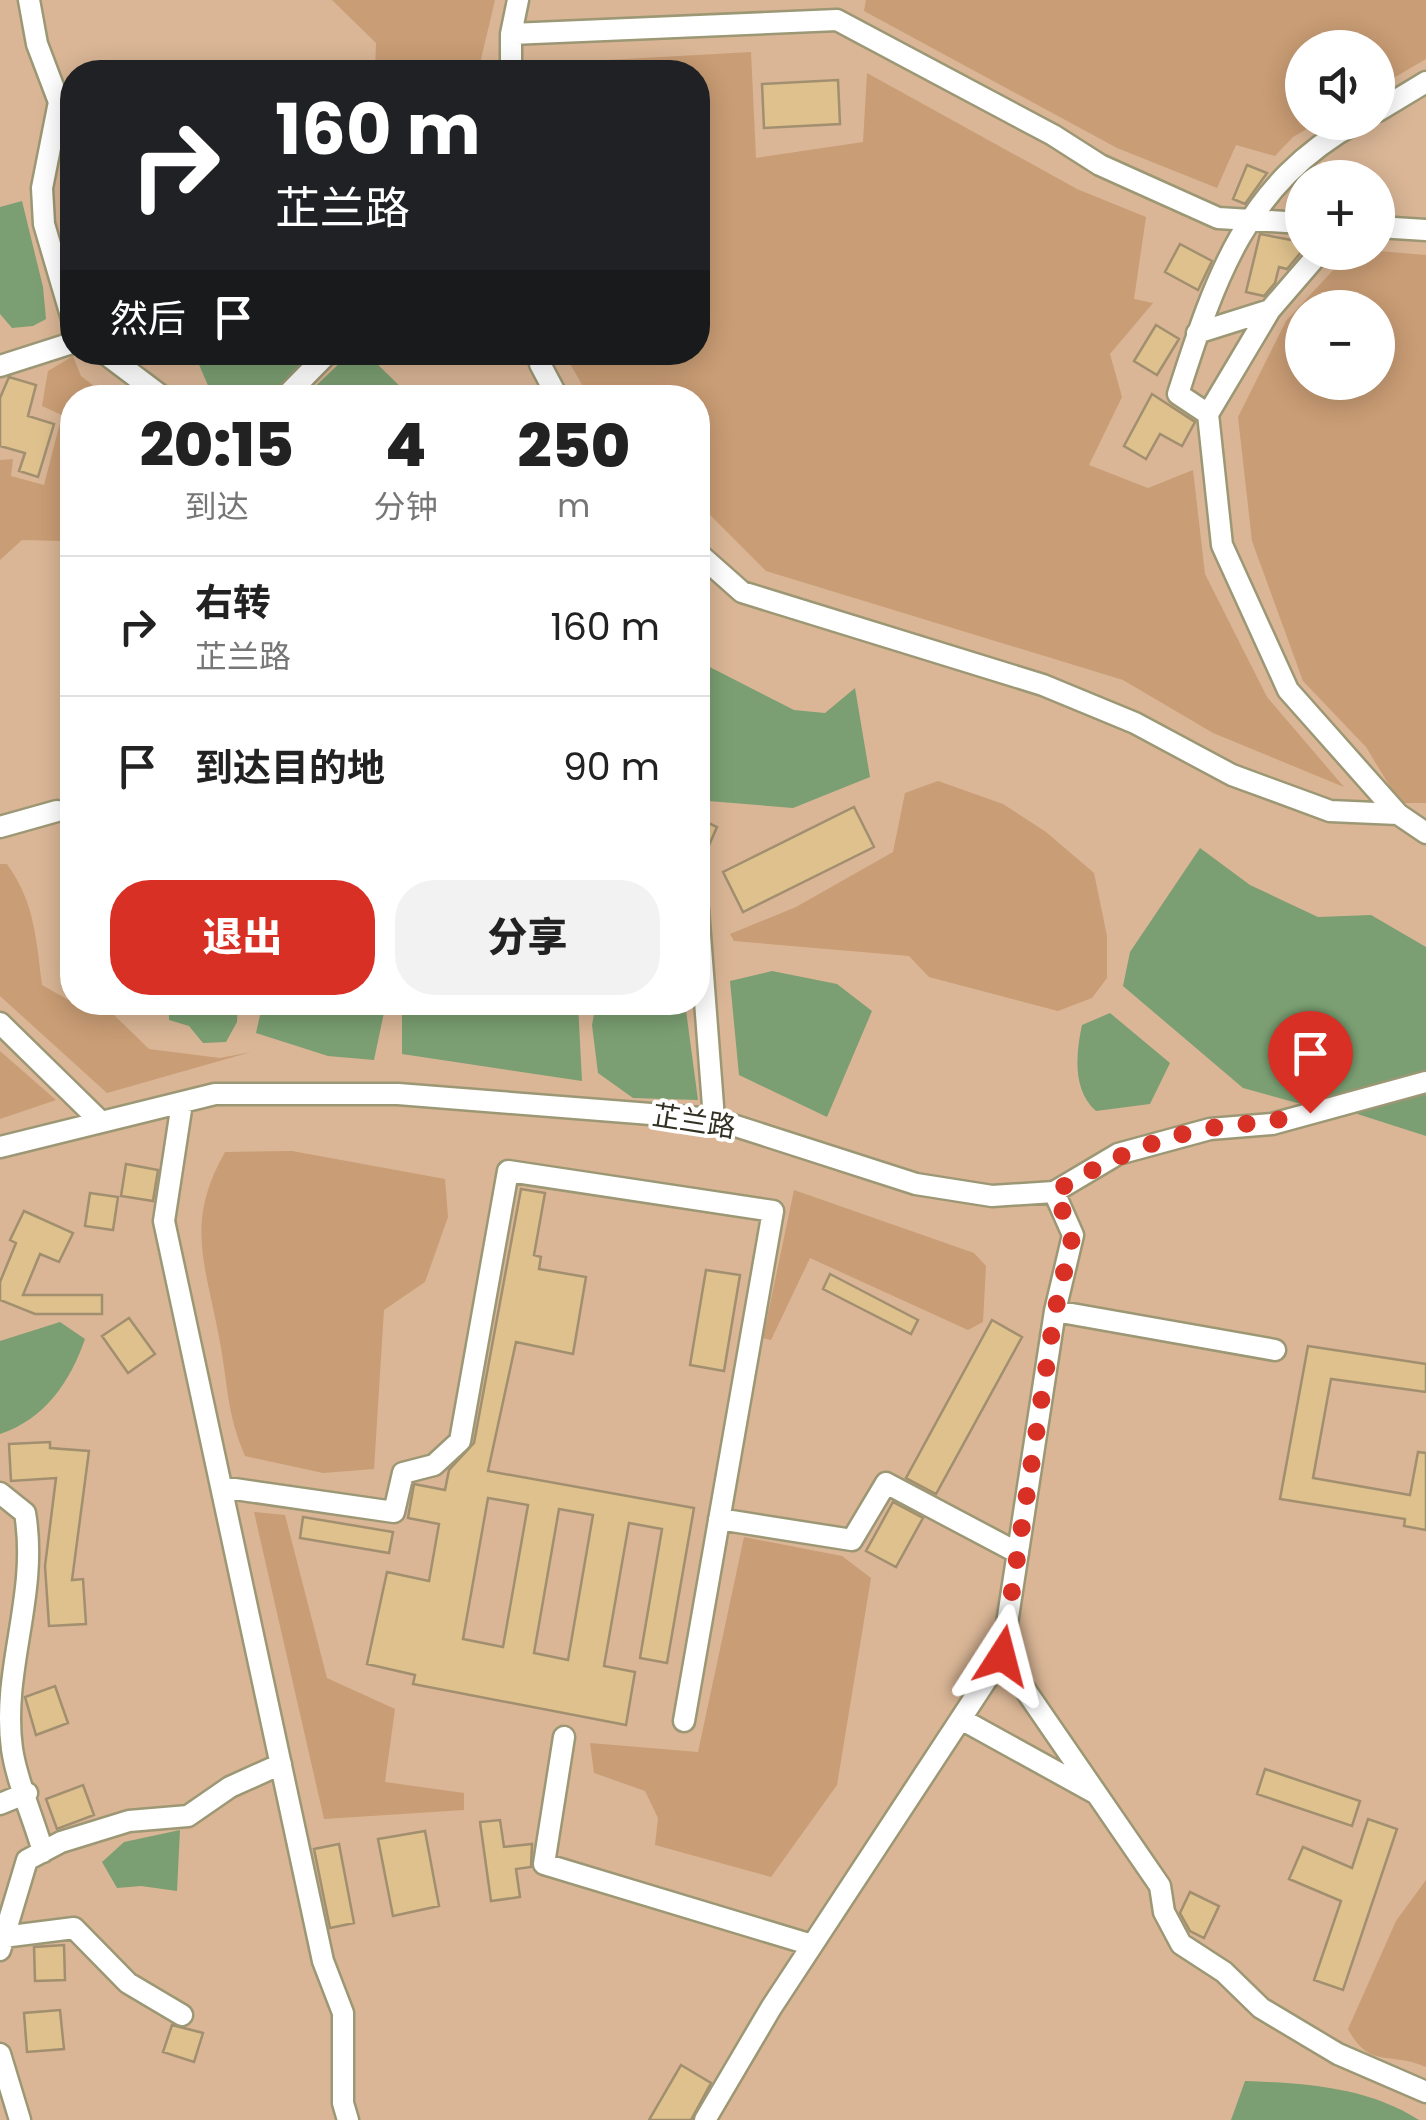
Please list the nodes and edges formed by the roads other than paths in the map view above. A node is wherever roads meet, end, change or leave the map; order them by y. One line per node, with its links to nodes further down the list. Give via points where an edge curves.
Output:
1 (29, 0): 15 (street, via 59,102 42,188 44,224)
2 (518, 0): 5 (street)
3 (845, 0): 4 (street)
4 (840, 22): 5 (street); 10 (street, via 1100,165 1218,218)
5 (511, 34): 6 (street)
6 (511, 60)
7 (1426, 82): 8 (street)
8 (1395, 101)
9 (1331, 140): 10 (street, via 1283,173)
10 (1249, 221): 11 (street); 17 (street)
11 (1285, 222)
12 (1395, 229): 13 (street)
13 (1426, 230)
14 (1304, 270): 16 (street)
15 (60, 278)
16 (1270, 310): 17 (street); 24 (street)
17 (1197, 333): 24 (street, via 1178,394)
18 (60, 347): 21 (street)
19 (120, 365): 22 (street)
20 (316, 365): 23 (street)
21 (0, 366)
22 (147, 385)
23 (297, 385)
24 (1208, 414): 27 (street, via 1222,546 1288,690)
25 (710, 564): 27 (street, via 742,592 1043,685 1232,776 1330,811)
26 (57, 811): 28 (street)
27 (1398, 814): 29 (street)
28 (0, 828)
29 (1426, 833)
30 (706, 1015): 35 (street)
31 (0, 1023): 34 (street)
32 (1426, 1082): 37 (street, 芷兰路, via 1272,1124 1210,1128 1118,1154)
33 (182, 1103): 34 (street, 芷兰路); 35 (street, 芷兰路, via 216,1094 398,1094); 40 (street, via 164,1221)
34 (98, 1119): 36 (street, 芷兰路)
35 (714, 1119): 37 (street, 芷兰路, via 916,1184 992,1196)
36 (0, 1146)
37 (1054, 1192): 38 (street, via 1073,1234)
38 (1055, 1311): 39 (street); 43 (street)
39 (1276, 1350)
40 (221, 1486): 42 (street, via 394,1512 403,1473 434,1465 460,1441 508,1171 773,1211); 48 (street)
41 (0, 1492): 49 (street, via 25,1513 31,1548 12,1689 12,1750)
42 (720, 1519): 43 (street, via 852,1540 886,1483); 46 (street)
43 (1018, 1553): 44 (street)
44 (1002, 1656): 45 (street); 50 (street)
45 (960, 1720): 50 (street); 54 (street)
46 (684, 1721)
47 (564, 1737): 54 (street, via 544,1864)
48 (281, 1764): 52 (street, via 188,1816 129,1821); 59 (street, via 323,1961 343,2014)
49 (27, 1793): 51 (street); 52 (street)
50 (1098, 1795): 57 (street, via 1160,1886 1164,1912 1181,1944 1261,2008)
51 (0, 1804)
52 (42, 1852): 53 (street, via 28,1860)
53 (2, 1944): 55 (street, via 74,1928 128,1983)
54 (812, 1945): 60 (street)
55 (182, 2015)
56 (0, 2054): 58 (street)
57 (1426, 2092)
58 (20, 2120)
59 (348, 2120)
60 (704, 2120)

